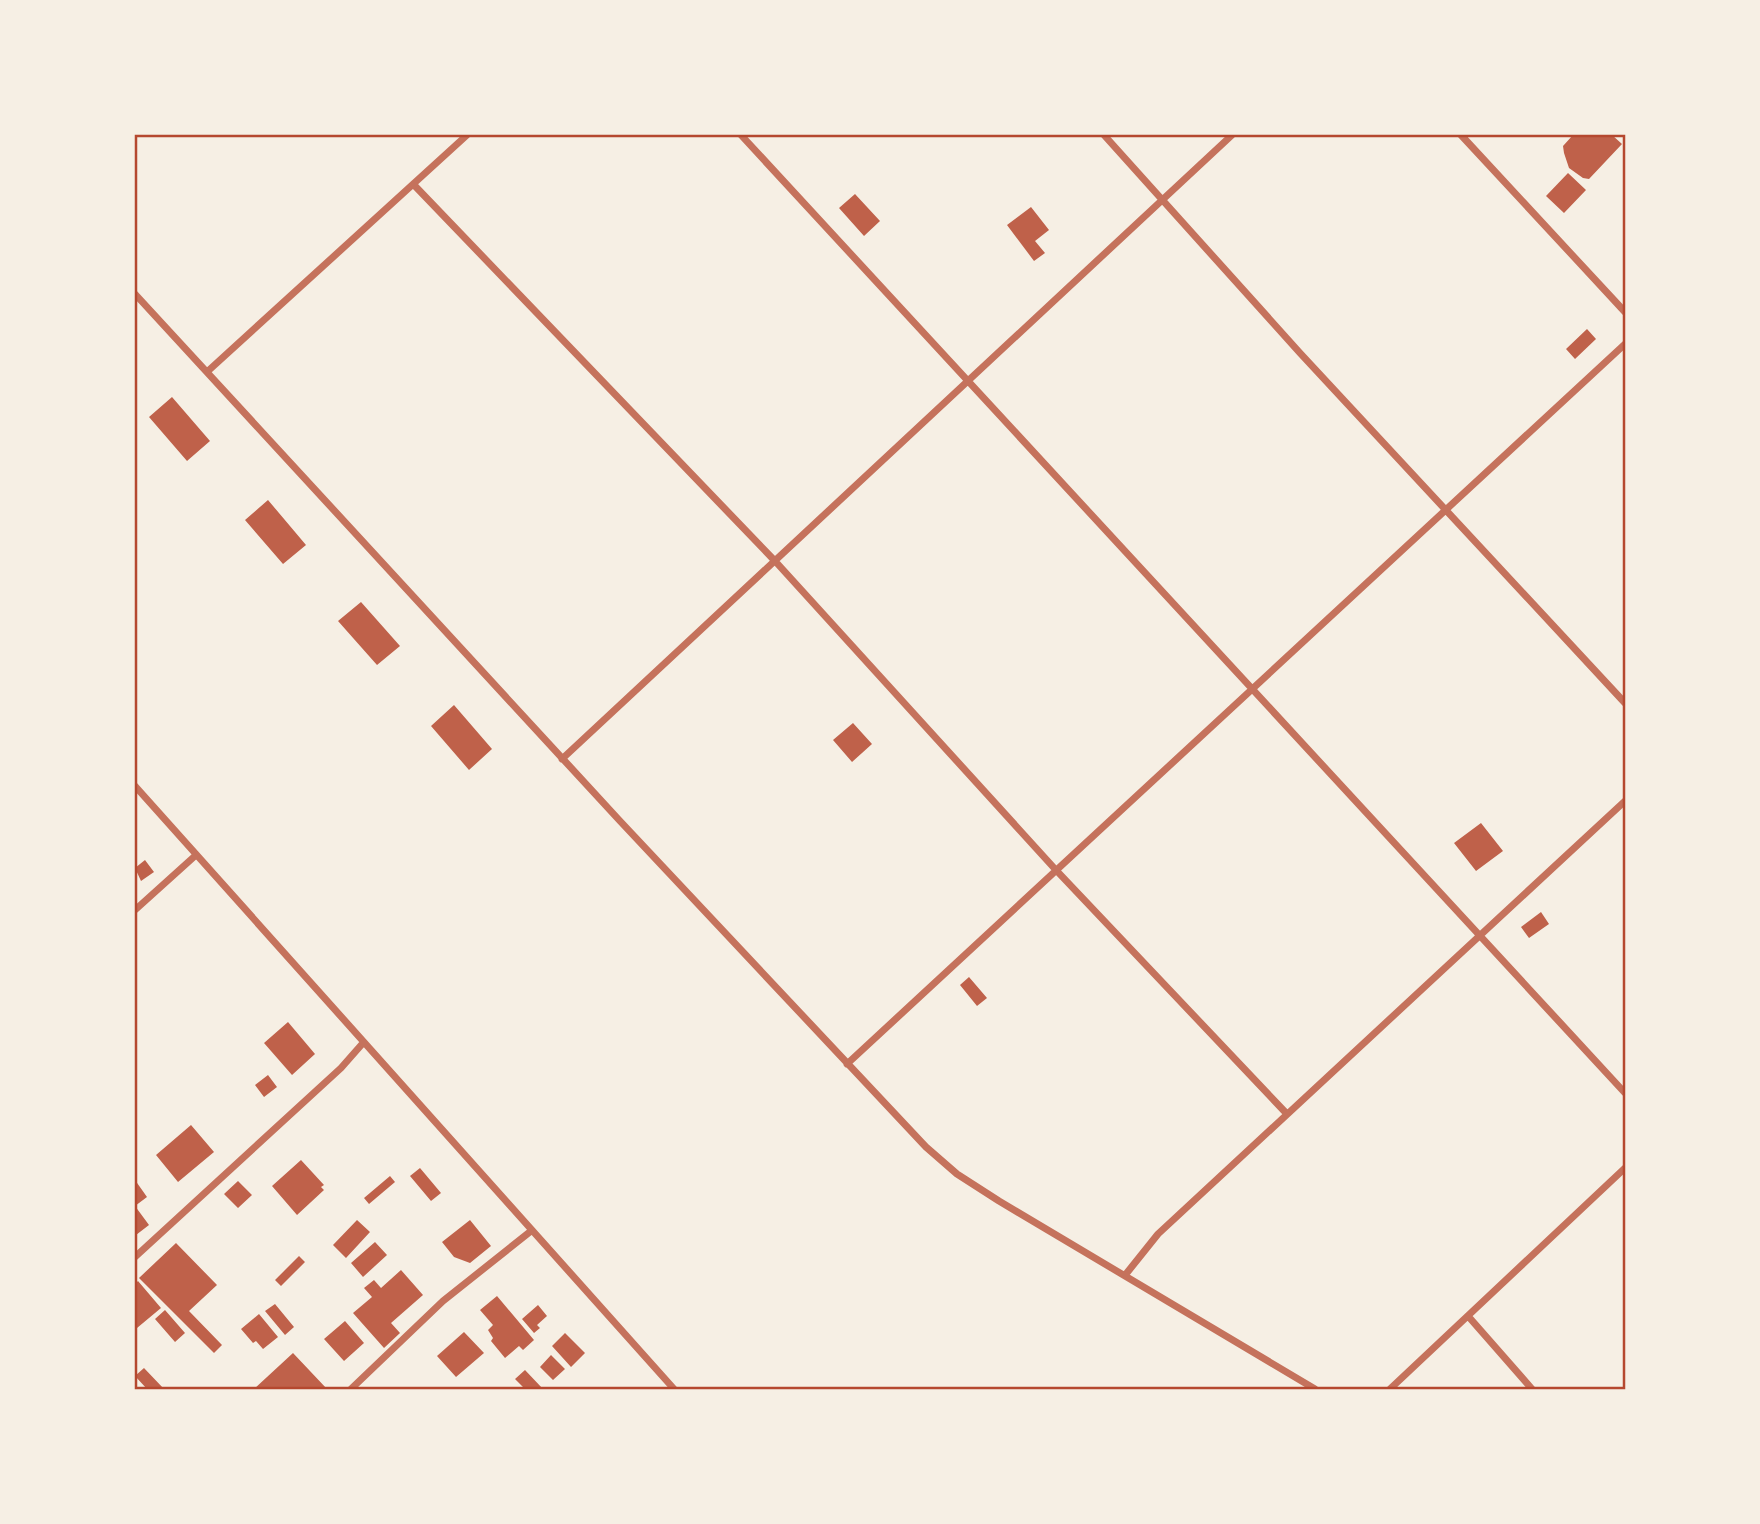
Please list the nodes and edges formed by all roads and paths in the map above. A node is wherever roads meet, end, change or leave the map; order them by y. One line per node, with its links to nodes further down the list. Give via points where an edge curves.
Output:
1 (467, 135): 6 (street)
2 (741, 135): 12 (street)
3 (1104, 135): 7 (street)
4 (1232, 135): 7 (street)
5 (1461, 135): 9 (street)
6 (415, 186): 11 (street); 14 (street)
7 (1164, 198): 12 (street); 13 (street)
8 (135, 294): 11 (street)
9 (1625, 312)
10 (1625, 344): 13 (street)
11 (208, 371): 17 (street)
12 (967, 381): 14 (street); 15 (street)
13 (1444, 509): 15 (street); 16 (street)
14 (775, 561): 17 (street); 21 (street)
15 (1253, 688): 21 (street); 23 (street)
16 (1625, 702)
17 (562, 758): 25 (street)
18 (135, 786): 20 (street)
19 (1625, 801): 23 (street)
20 (196, 855): 22 (street); 24 (street)
21 (1055, 869): 25 (street); 27 (street)
22 (135, 910)
23 (1482, 935): 26 (street); 27 (street)
24 (363, 1043): 29 (street); 30 (street)
25 (847, 1065): 31 (street, via 957,1174)
26 (1625, 1093)
27 (1287, 1114): 31 (street, via 1158,1234)
28 (1625, 1168): 32 (street)
29 (531, 1231): 33 (street, via 443,1301); 34 (street)
30 (135, 1257)
31 (1126, 1273): 35 (street)
32 (1468, 1316): 36 (street); 37 (street)
33 (351, 1389)
34 (674, 1389)
35 (1315, 1389)
36 (1390, 1389)
37 (1532, 1389)

